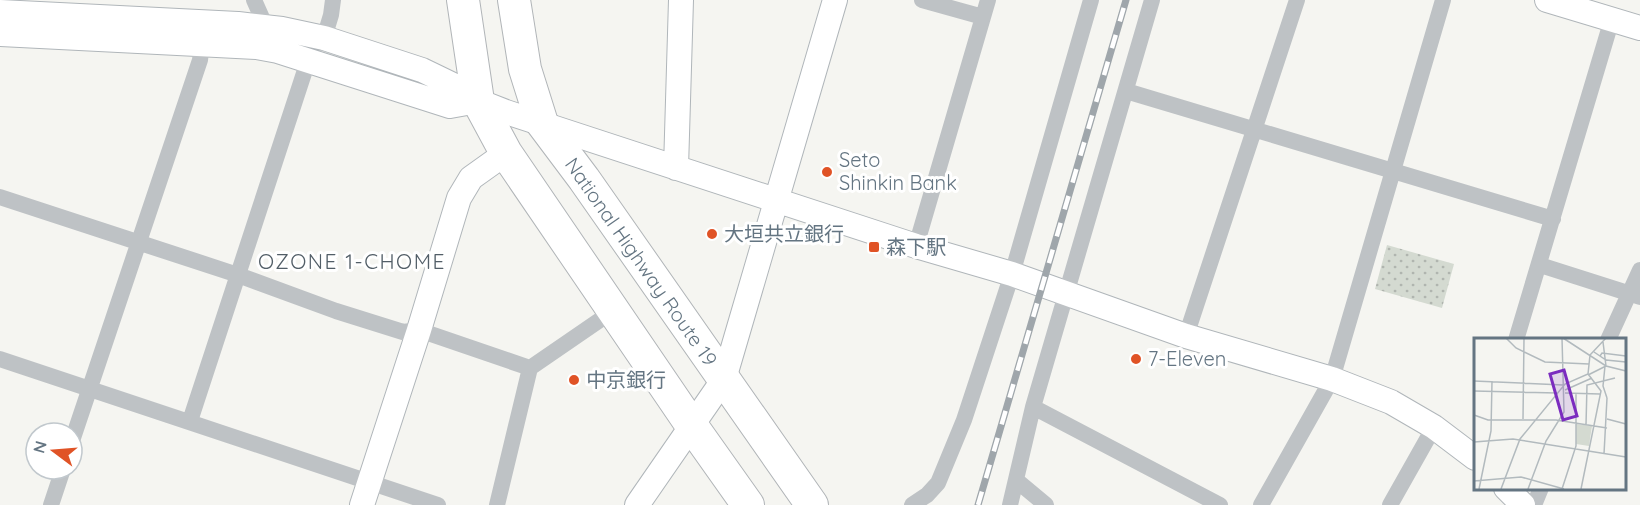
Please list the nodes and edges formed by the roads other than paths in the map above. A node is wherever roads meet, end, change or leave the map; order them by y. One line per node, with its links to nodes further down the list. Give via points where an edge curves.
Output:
1 (254, 0): 17 (street)
2 (333, 0): 20 (street)
3 (463, 0): 24 (highway)
4 (514, 0): 25 (highway, National Highway Route 19, via 525,69)
5 (681, 0): 28 (street)
6 (835, 0): 31 (street)
7 (922, 0): 15 (street)
8 (988, 0): 15 (street)
9 (1091, 0): 37 (street)
10 (1152, 0): 23 (street)
11 (1297, 0): 26 (street)
12 (1443, 0): 29 (street)
13 (1547, 0): 16 (street)
14 (0, 12): 17 (street)
15 (982, 17): 34 (street)
16 (1612, 19): 18 (street); 32 (street)
17 (266, 27): 20 (street)
18 (1640, 28)
19 (0, 34): 21 (street)
20 (324, 38): 24 (street, via 422,70)
21 (202, 44): 22 (street, via 256,47); 33 (street, via 200,60)
22 (308, 61): 24 (street, via 450,106); 38 (street)
23 (1126, 91): 26 (street); 39 (street)
24 (478, 101): 25 (street); 27 (highway)
25 (542, 123): 28 (street); 48 (highway, National Highway Route 19)
26 (1254, 129): 29 (street); 43 (street)
27 (506, 153): 41 (highway); 42 (street, via 471,178 459,198)
28 (676, 168): 31 (street)
29 (1394, 171): 32 (street); 49 (street)
30 (0, 197): 33 (street)
31 (776, 200): 34 (street); 48 (street)
32 (1553, 219): 35 (street)
33 (137, 243): 38 (street); 50 (street)
34 (915, 246): 37 (street)
35 (1539, 266): 40 (street); 44 (street)
36 (1640, 270): 40 (street)
37 (1012, 274): 39 (street); 68 (street, via 946,468 927,495)
38 (238, 275): 42 (street, via 404,332); 53 (street)
39 (1066, 294): 43 (street); 51 (street)
40 (1635, 296): 45 (street)
41 (613, 311): 47 (street); 54 (highway)
42 (419, 330): 47 (street); 61 (street)
43 (1186, 336): 49 (street)
44 (1517, 338)
45 (1609, 338)
46 (0, 359): 50 (street)
47 (531, 368): 64 (street)
48 (724, 379): 54 (street); 67 (highway, National Highway Route 19)
49 (1332, 379): 55 (street, via 1391,402); 72 (street)
50 (90, 388): 52 (street); 53 (street)
51 (1033, 407): 57 (street); 71 (street)
52 (79, 421)
53 (190, 421): 61 (street)
54 (692, 426): 65 (street); 66 (highway)
55 (1434, 427): 56 (street); 73 (street)
56 (1474, 457)
57 (1016, 480): 69 (street); 70 (street)
58 (59, 481): 62 (street)
59 (1507, 490): 74 (street)
60 (1541, 490): 75 (street)
61 (365, 494): 63 (street)
62 (51, 505)
63 (438, 505)
64 (497, 505)
65 (637, 505)
66 (748, 505)
67 (812, 505)
68 (912, 505)
69 (1010, 505)
70 (1046, 505)
71 (1220, 505)
72 (1261, 505)
73 (1390, 505)
74 (1523, 505)
75 (1534, 505)

